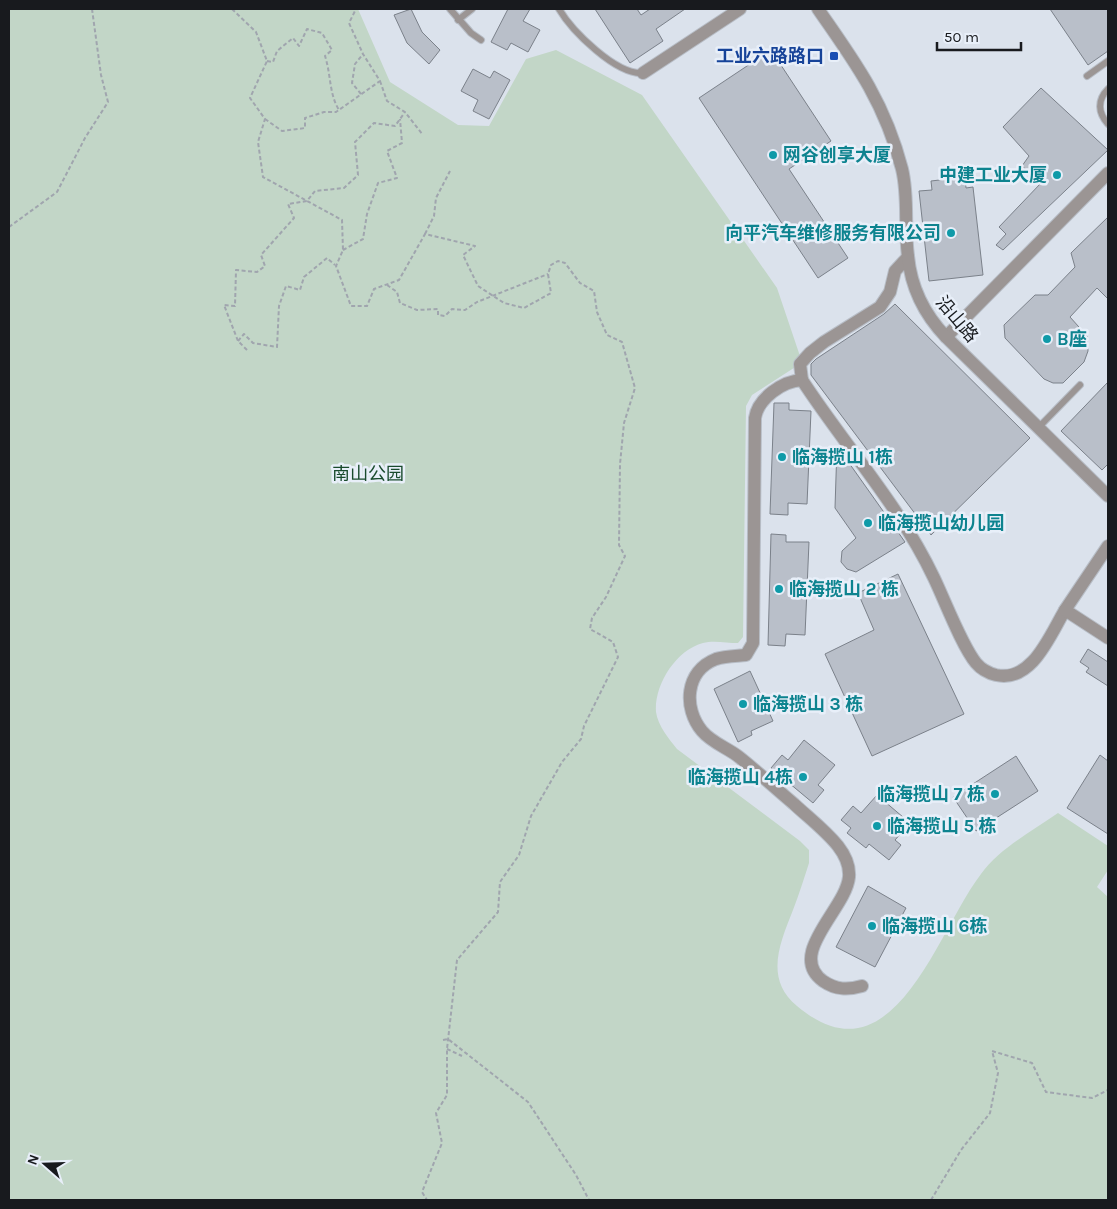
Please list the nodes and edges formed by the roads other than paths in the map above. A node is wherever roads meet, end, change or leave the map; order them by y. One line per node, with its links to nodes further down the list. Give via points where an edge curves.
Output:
1 (450, 9): 6 (lane)
2 (472, 9): 6 (lane)
3 (559, 9): 9 (lane, via 579,34 620,68)
4 (740, 9): 9 (street)
5 (818, 9): 14 (street, 沿山路, via 865,76 886,119 902,172)
6 (458, 20): 7 (lane)
7 (481, 40)
8 (1108, 61): 10 (lane)
9 (643, 73)
10 (1087, 76)
11 (1108, 89): 12 (lane, via 1100,100 1100,111)
12 (1108, 124)
13 (1108, 173): 15 (street)
14 (908, 257): 15 (street, 沿山路, via 922,307); 16 (street, via 895,272 887,300 810,353 800,364)
15 (946, 337): 18 (street, 沿山路)
16 (802, 380): 21 (street, via 915,540 977,664 985,671 1007,676 1030,665); 23 (street, via 790,381 759,404 756,410 751,650 746,655 714,660 703,668 690,686 688,699 702,732 752,768 829,835 844,855 848,864 846,888 814,943 810,964 815,973 831,985 842,989)
17 (1080, 385): 18 (lane)
18 (1038, 428): 19 (street, 沿山路)
19 (1108, 496)
20 (1108, 546): 21 (street)
21 (1065, 610): 22 (street)
22 (1108, 638)
23 (862, 986)

